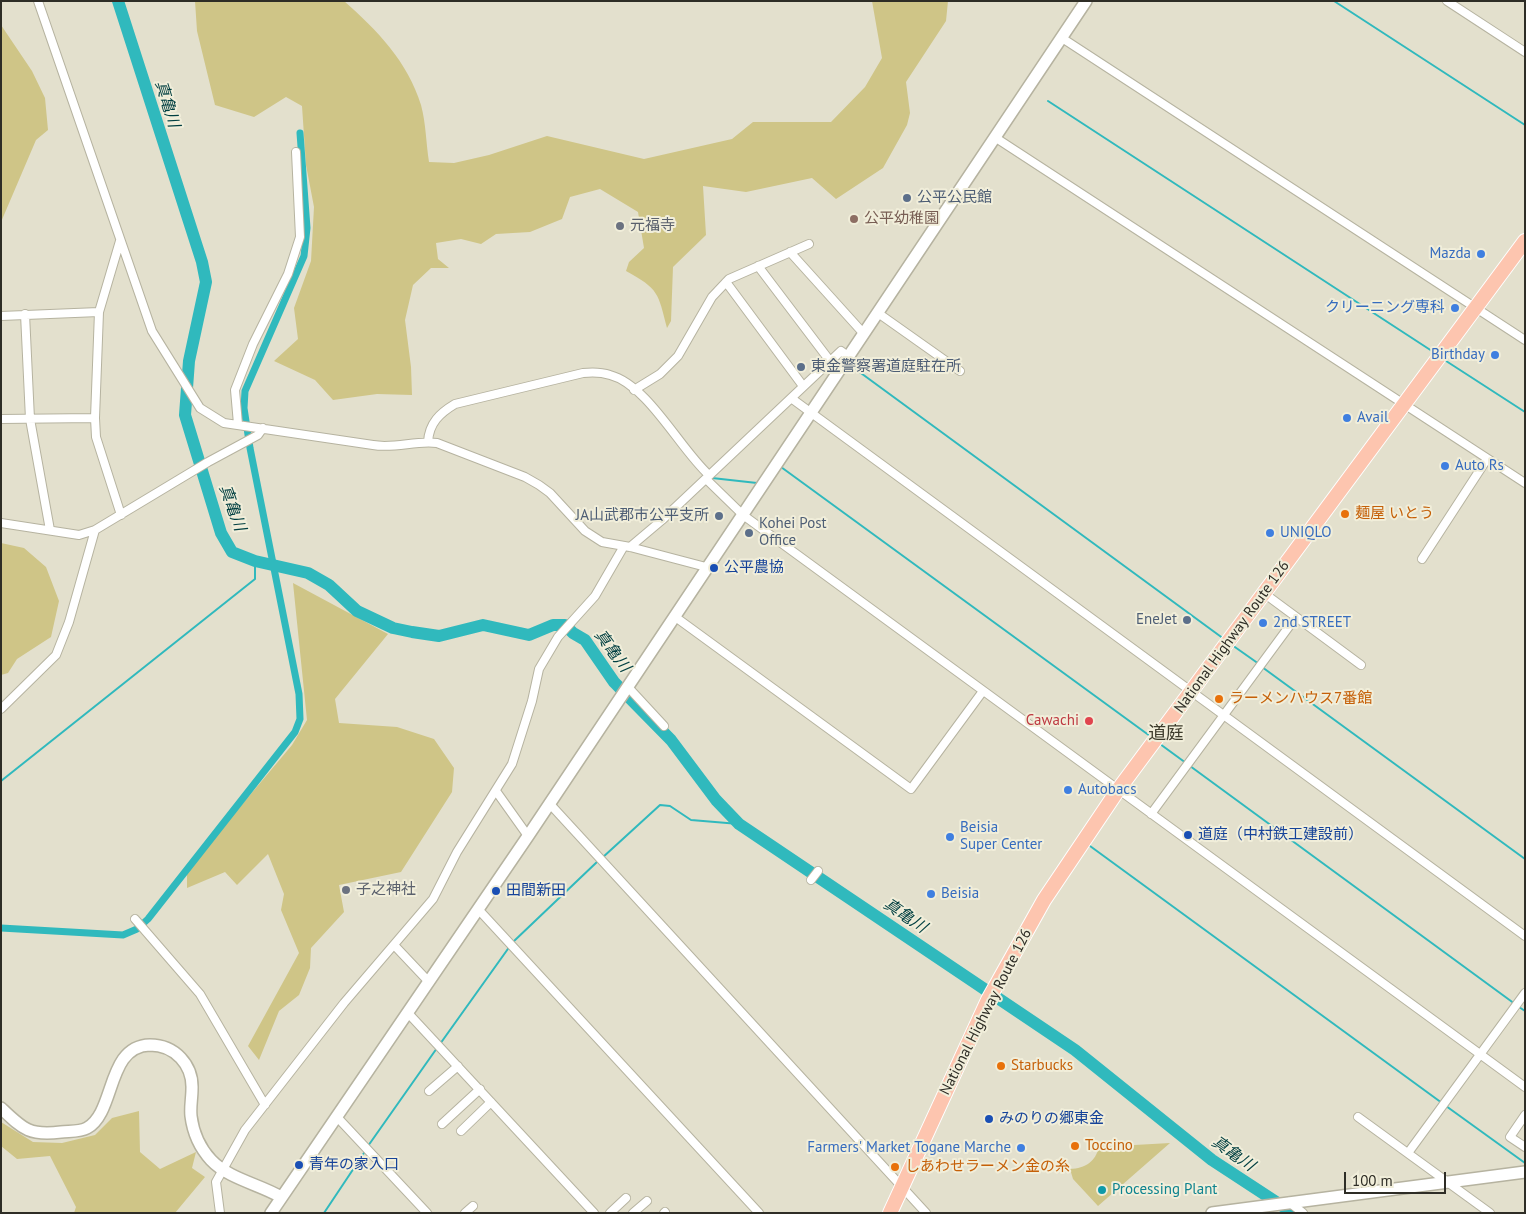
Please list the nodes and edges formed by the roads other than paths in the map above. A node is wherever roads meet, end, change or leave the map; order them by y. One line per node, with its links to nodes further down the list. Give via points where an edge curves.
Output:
1 (38, 1): 10 (street)
2 (1078, 1): 5 (street)
3 (1086, 1): 5 (street)
4 (1448, 1): 7 (street)
5 (1076, 16): 6 (street)
6 (1062, 38): 8 (street); 16 (street)
7 (1525, 52)
8 (996, 138): 18 (street); 29 (street)
9 (296, 152): 34 (street, via 300,237 288,274 252,344 235,390)
10 (120, 241): 17 (street); 34 (street, via 152,331 194,400 214,418)
11 (1525, 241): 16 (highway, National Highway Route 126)
12 (808, 244): 13 (street)
13 (790, 252): 14 (street); 21 (street)
14 (758, 266): 15 (street); 24 (street)
15 (726, 282): 26 (street); 27 (street, via 712,297 678,356 660,374)
16 (1475, 307): 22 (street); 29 (highway, National Highway Route 126)
17 (98, 312): 19 (street); 31 (street)
18 (878, 313): 21 (street); 25 (street)
19 (25, 314): 20 (street); 33 (street)
20 (1, 316)
21 (864, 334): 23 (street)
22 (1525, 340)
23 (849, 357): 24 (street, via 840,351); 30 (street)
24 (830, 361): 26 (street)
25 (960, 371)
26 (803, 386): 28 (street)
27 (634, 390): 36 (street, via 611,375 583,373 455,404 434,421 428,432); 38 (street, via 669,425)
28 (791, 398): 30 (street); 38 (street)
29 (1404, 404): 37 (street); 48 (highway, National Highway Route 126)
30 (810, 414): 40 (street); 54 (street)
31 (95, 418): 33 (street); 41 (street, via 96,437)
32 (1, 419): 33 (street)
33 (30, 419): 43 (street)
34 (238, 424): 35 (street)
35 (263, 428): 36 (street, via 385,447); 41 (street, via 258,435)
36 (428, 442): 45 (street, via 525,477 550,493 585,530 602,542)
37 (1487, 459): 39 (street); 46 (street)
38 (707, 477): 40 (street); 45 (street)
39 (1525, 483)
40 (743, 515): 47 (street); 53 (street)
41 (121, 516): 44 (street)
42 (1, 523): 43 (street)
43 (50, 530): 44 (street, via 80,535)
44 (95, 530): 55 (street, via 70,622 56,655)
45 (627, 546): 47 (street); 58 (street, via 595,596 558,637 538,668 532,701 512,764)
46 (1422, 559)
47 (706, 567): 49 (street)
48 (1265, 594): 50 (street); 54 (highway, National Highway Route 126)
49 (674, 616): 52 (street); 53 (street, via 911,789)
50 (1296, 617): 51 (street); 56 (street)
51 (1361, 665)
52 (627, 686): 57 (street); 60 (street)
53 (983, 691): 59 (street)
54 (1192, 693): 56 (street); 59 (highway, National Highway Route 126)
55 (1, 709)
56 (1223, 715): 61 (street); 67 (street)
57 (664, 726)
58 (496, 790): 62 (street); 68 (street, via 457,852 433,899)
59 (1118, 790): 61 (street); 90 (highway, National Highway Route 126, via 1044,900 988,1000)
60 (549, 803): 62 (street); 90 (street)
61 (1152, 814): 72 (street)
62 (528, 836): 65 (street)
63 (818, 871): 64 (street)
64 (811, 880)
65 (478, 910): 69 (street); 103 (street)
66 (135, 919): 78 (street, via 200,994)
67 (1525, 936)
68 (394, 945): 69 (street); 78 (street, via 344,1002)
69 (428, 982): 71 (street)
70 (1525, 994): 72 (street)
71 (408, 1012): 73 (street); 81 (street)
72 (1480, 1054): 74 (street); 86 (street)
73 (458, 1066): 75 (street); 76 (street)
74 (1525, 1087)
75 (480, 1089): 77 (street); 83 (street)
76 (429, 1091)
77 (492, 1102): 84 (street); 100 (street)
78 (264, 1105): 87 (street)
79 (1, 1108): 87 (street, via 31,1133 85,1129 98,1117 123,1059 136,1049 158,1045 181,1057 187,1065 192,1087 191,1115 198,1141)
80 (1525, 1115): 85 (street, via 1510,1137)
81 (338, 1117): 91 (street); 98 (street)
82 (1358, 1117): 86 (street)
83 (442, 1124)
84 (461, 1130)
85 (1525, 1147)
86 (1408, 1153): 89 (street)
87 (222, 1169): 91 (street); 96 (street, via 215,1187)
88 (1525, 1172): 89 (street)
89 (1447, 1182): 94 (street); 108 (street)
90 (902, 1187): 104 (highway, National Highway Route 126); 105 (street)
91 (281, 1197): 97 (street)
92 (626, 1198): 101 (street)
93 (647, 1201): 102 (street)
94 (1289, 1202): 106 (street); 107 (street)
95 (472, 1206): 99 (street)
96 (220, 1213)
97 (271, 1213)
98 (426, 1213)
99 (465, 1213)
100 (594, 1213)
101 (610, 1213)
102 (633, 1213)
103 (760, 1213)
104 (890, 1213)
105 (926, 1213)
106 (1212, 1213)
107 (1303, 1213)
108 (1490, 1213)

